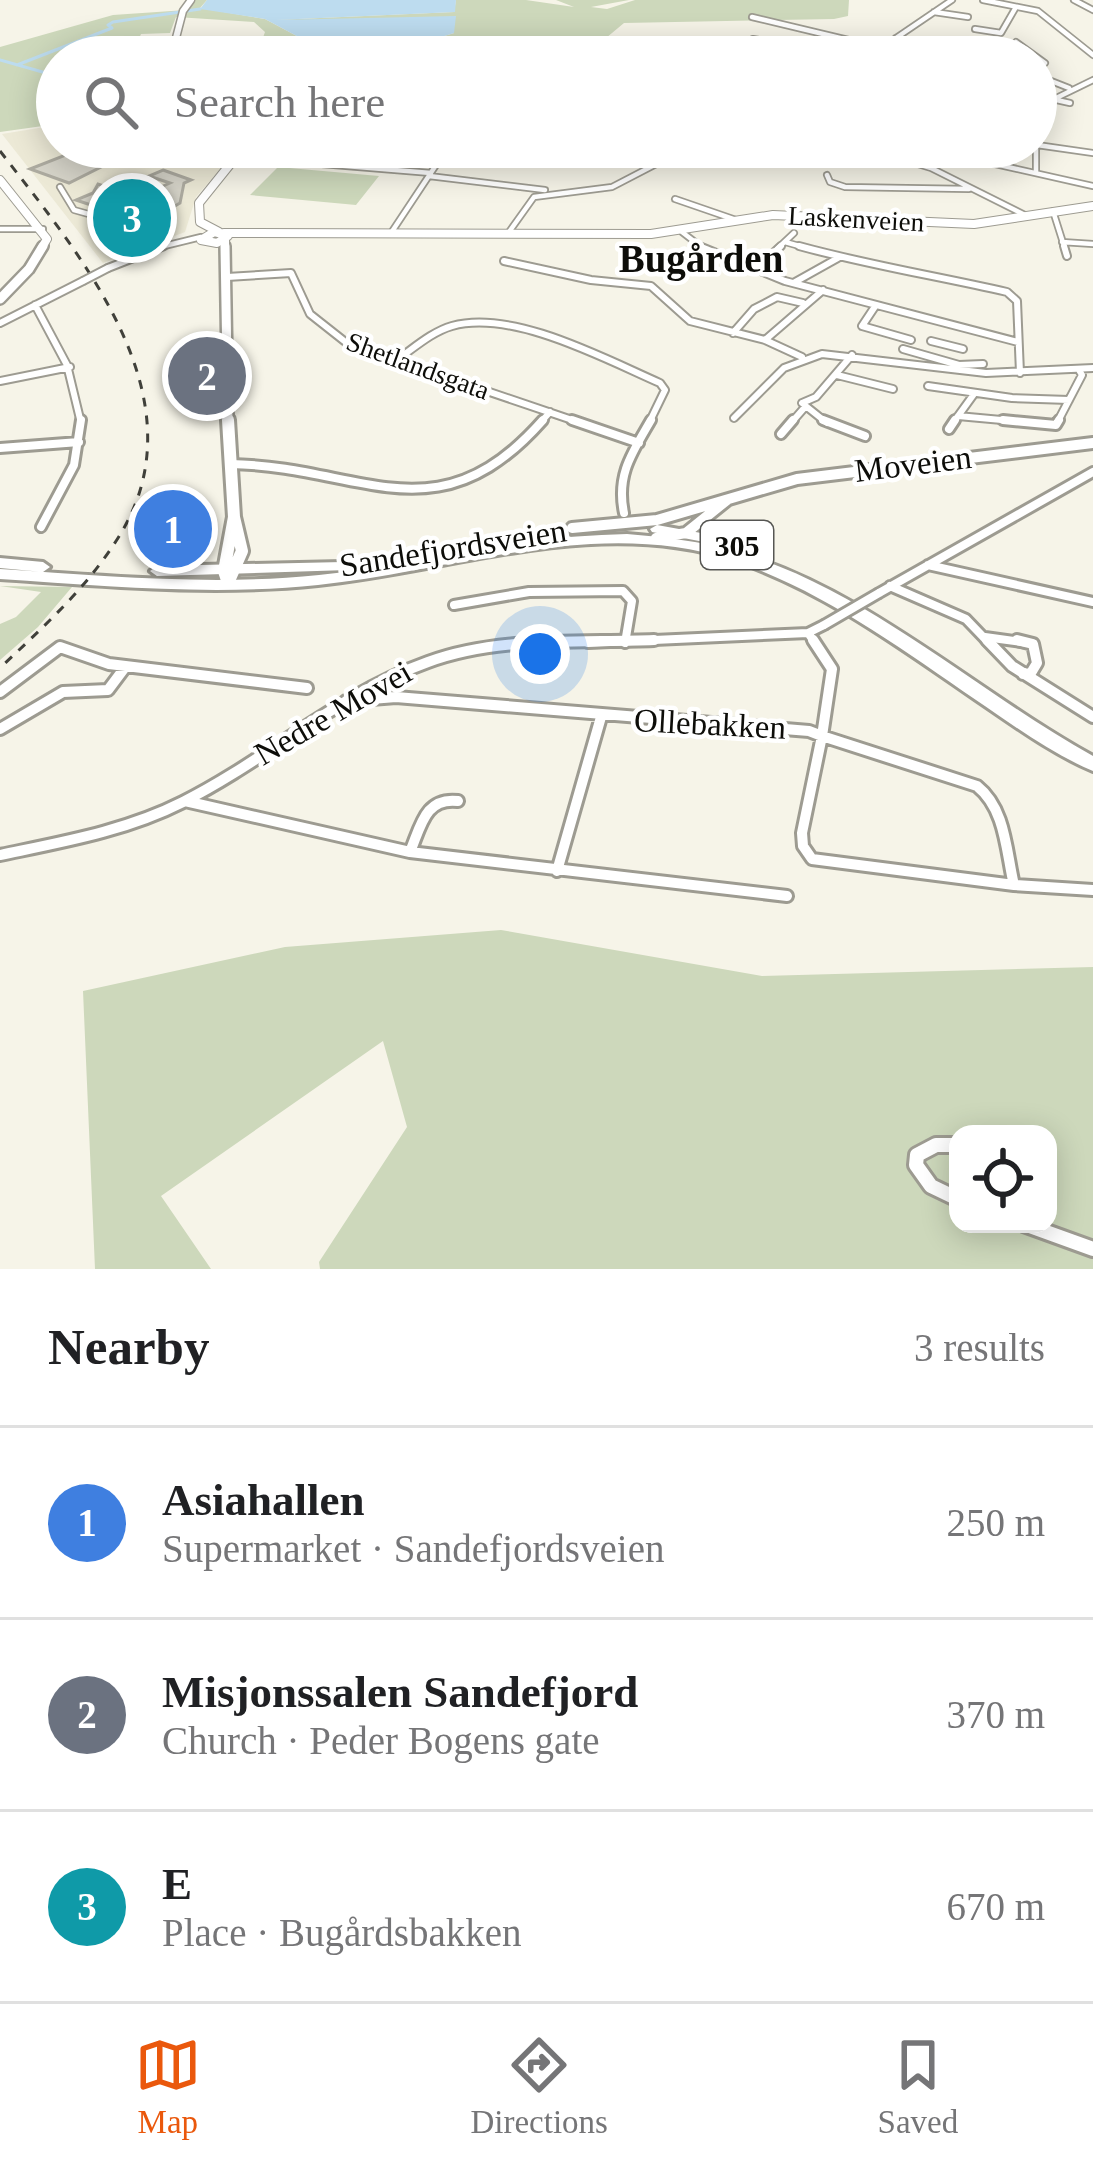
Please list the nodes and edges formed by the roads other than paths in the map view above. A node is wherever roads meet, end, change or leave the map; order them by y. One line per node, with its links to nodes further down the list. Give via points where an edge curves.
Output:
1 (191, 0): 11 (main road)
2 (952, 0): 7 (street)
3 (983, 0): 5 (street)
4 (1074, 0): 6 (street)
5 (1016, 8): 10 (street, via 1001,33); 14 (street, via 1038,10)
6 (1093, 10)
7 (934, 12): 9 (street); 13 (street)
8 (752, 17): 12 (street)
9 (968, 17)
10 (976, 29)
11 (177, 36)
12 (832, 36)
13 (899, 36)
14 (1093, 55)
15 (1093, 80): 17 (street)
16 (1057, 82): 17 (street)
17 (1070, 88): 18 (street)
18 (1057, 97)
19 (1057, 102): 20 (street)
20 (1070, 103)
21 (1057, 148): 22 (street)
22 (1093, 153)
23 (223, 168): 52 (main road, via 193,203)
24 (224, 168): 51 (main road, via 197,210 200,222)
25 (369, 168): 32 (street)
26 (434, 168): 32 (street)
27 (647, 168): 38 (street, via 613,187)
28 (931, 168): 37 (street)
29 (1017, 168): 31 (street)
30 (1036, 168): 31 (street)
31 (1036, 172): 35 (street)
32 (430, 175): 38 (street); 49 (street)
33 (827, 175): 37 (street, via 853,189)
34 (0, 180): 39 (main road)
35 (1093, 186)
36 (60, 187): 56 (street, via 74,209 153,232)
37 (969, 189): 43 (street)
38 (550, 191): 47 (street, via 525,203)
39 (4, 193): 46 (main road)
40 (675, 199): 44 (street)
41 (1093, 206): 42 (street, Laskenveien)
42 (1053, 212): 43 (street, Laskenveien); 54 (street)
43 (1025, 215): 44 (street, Laskenveien, via 974,224)
44 (736, 220): 48 (street, Laskenveien)
45 (0, 229): 46 (street)
46 (43, 229): 65 (main road, via 41,251)
47 (509, 232): 48 (street, Laskenveien); 49 (street, Laskenveien)
48 (682, 232): 61 (street, via 695,247)
49 (392, 233): 51 (street, Laskenveien)
50 (794, 233): 53 (street)
51 (223, 236): 52 (main road); 58 (main road)
52 (205, 240): 56 (street); 58 (main road)
53 (785, 242): 59 (street); 61 (street, via 766,259)
54 (1062, 242): 55 (street); 57 (street)
55 (1093, 244)
56 (167, 245): 67 (street, bridge)
57 (1067, 256)
58 (224, 258): 62 (main road)
59 (843, 258): 63 (street); 76 (street, via 1007,292 1017,301)
60 (504, 261): 71 (street, via 651,286 681,317)
61 (740, 265): 63 (street)
62 (227, 278): 81 (street, Shetlandsgata, via 296,274 318,324); 104 (main road)
63 (795, 282): 64 (street)
64 (824, 290): 66 (street); 68 (street)
65 (0, 299)
66 (803, 303): 71 (street, via 777,297); 73 (street)
67 (34, 305): 70 (street); 83 (street)
68 (876, 305): 72 (street, via 862,326); 76 (street)
69 (905, 318): 72 (street)
70 (0, 323)
71 (733, 333): 73 (street)
72 (891, 334): 74 (street)
73 (765, 340): 80 (street)
74 (910, 340)
75 (931, 340): 78 (street)
76 (1018, 342): 86 (street)
77 (903, 349): 82 (street)
78 (963, 349)
79 (852, 355): 80 (street); 86 (street); 87 (street)
80 (802, 357): 96 (street)
81 (395, 361): 94 (street, Shetlandsgata); 101 (street, via 460,324 530,332 664,386)
82 (983, 364)
83 (70, 367): 88 (street); 100 (street, via 82,408)
84 (1093, 368): 85 (street)
85 (1079, 370): 86 (street); 92 (street)
86 (1020, 373)
87 (837, 375): 90 (street); 93 (street)
88 (0, 381)
89 (928, 386): 91 (street)
90 (893, 389)
91 (974, 394): 92 (street); 95 (street)
92 (1069, 400): 95 (street, via 1056,425)
93 (805, 407): 98 (street); 99 (street)
94 (550, 412): 101 (street, Shetlandsgata); 104 (street, via 495,467 431,490)
95 (958, 416): 97 (street)
96 (734, 418)
97 (949, 429)
98 (781, 434)
99 (865, 436)
100 (80, 442): 103 (street); 108 (street)
101 (639, 443): 107 (street, via 621,478)
102 (1093, 443): 106 (street, Moveien, via 834,473)
103 (0, 448)
104 (230, 464): 115 (main road, via 243,547)
105 (1093, 472): 113 (street, Nedre Movei)
106 (734, 495): 109 (street, Moveien, via 657,520); 110 (street, Moveien)
107 (624, 513)
108 (41, 527)
109 (572, 527): 110 (main road, Sandefjordsveien / 305); 115 (main road, Sandefjordsveien / 305, via 395,560)
110 (686, 533): 111 (street, Moveien); 119 (main road, Sandefjordsveien / 305, via 792,569)
111 (656, 538): 115 (main road, Sandefjordsveien / 305, via 577,538 342,577); 119 (main road, Sandefjordsveien / 305, via 764,566)
112 (0, 563): 115 (main road, Sandefjordsveien / 305)
113 (928, 565): 116 (street, Nedre Movei); 117 (street)
114 (0, 574): 115 (main road, Sandefjordsveien / 305)
115 (230, 575)
116 (885, 590): 120 (street, Nedre Movei, bridge); 121 (street, via 966,619)
117 (1093, 602)
118 (454, 605): 122 (street, via 558,590 623,591 632,602)
119 (881, 628): 132 (main road, Sandefjordsveien / 305)
120 (808, 633): 122 (street, Nedre Movei); 131 (street, via 832,669)
121 (985, 637): 124 (street); 124 (street, via 1033,644 1037,663)
122 (625, 644): 127 (street, Nedre Movei, via 476,648 401,668)
123 (126, 666): 125 (street); 126 (street, via 60,647); 130 (street, via 108,690 63,692)
124 (1023, 674): 129 (street)
125 (307, 688)
126 (0, 692)
127 (339, 702): 128 (street, Ollebakken, via 396,697); 133 (street, Nedre Movei)
128 (601, 717): 131 (street, Ollebakken); 137 (street)
129 (1093, 717)
130 (0, 729)
131 (822, 736): 138 (street, via 984,790); 138 (street, Ollebakken, via 802,833 812,860)
132 (1093, 764)
133 (185, 801): 135 (street); 136 (street, Nedre Movei, via 115,828)
134 (458, 801): 135 (street, via 428,808)
135 (410, 852): 137 (street)
136 (0, 855)
137 (557, 871): 140 (street)
138 (1013, 885): 139 (street)
139 (1093, 890)
140 (787, 896)
141 (949, 1146): 142 (street, via 924,1149 916,1165)
142 (949, 1195)
143 (1049, 1233): 144 (street)
144 (1093, 1249)

